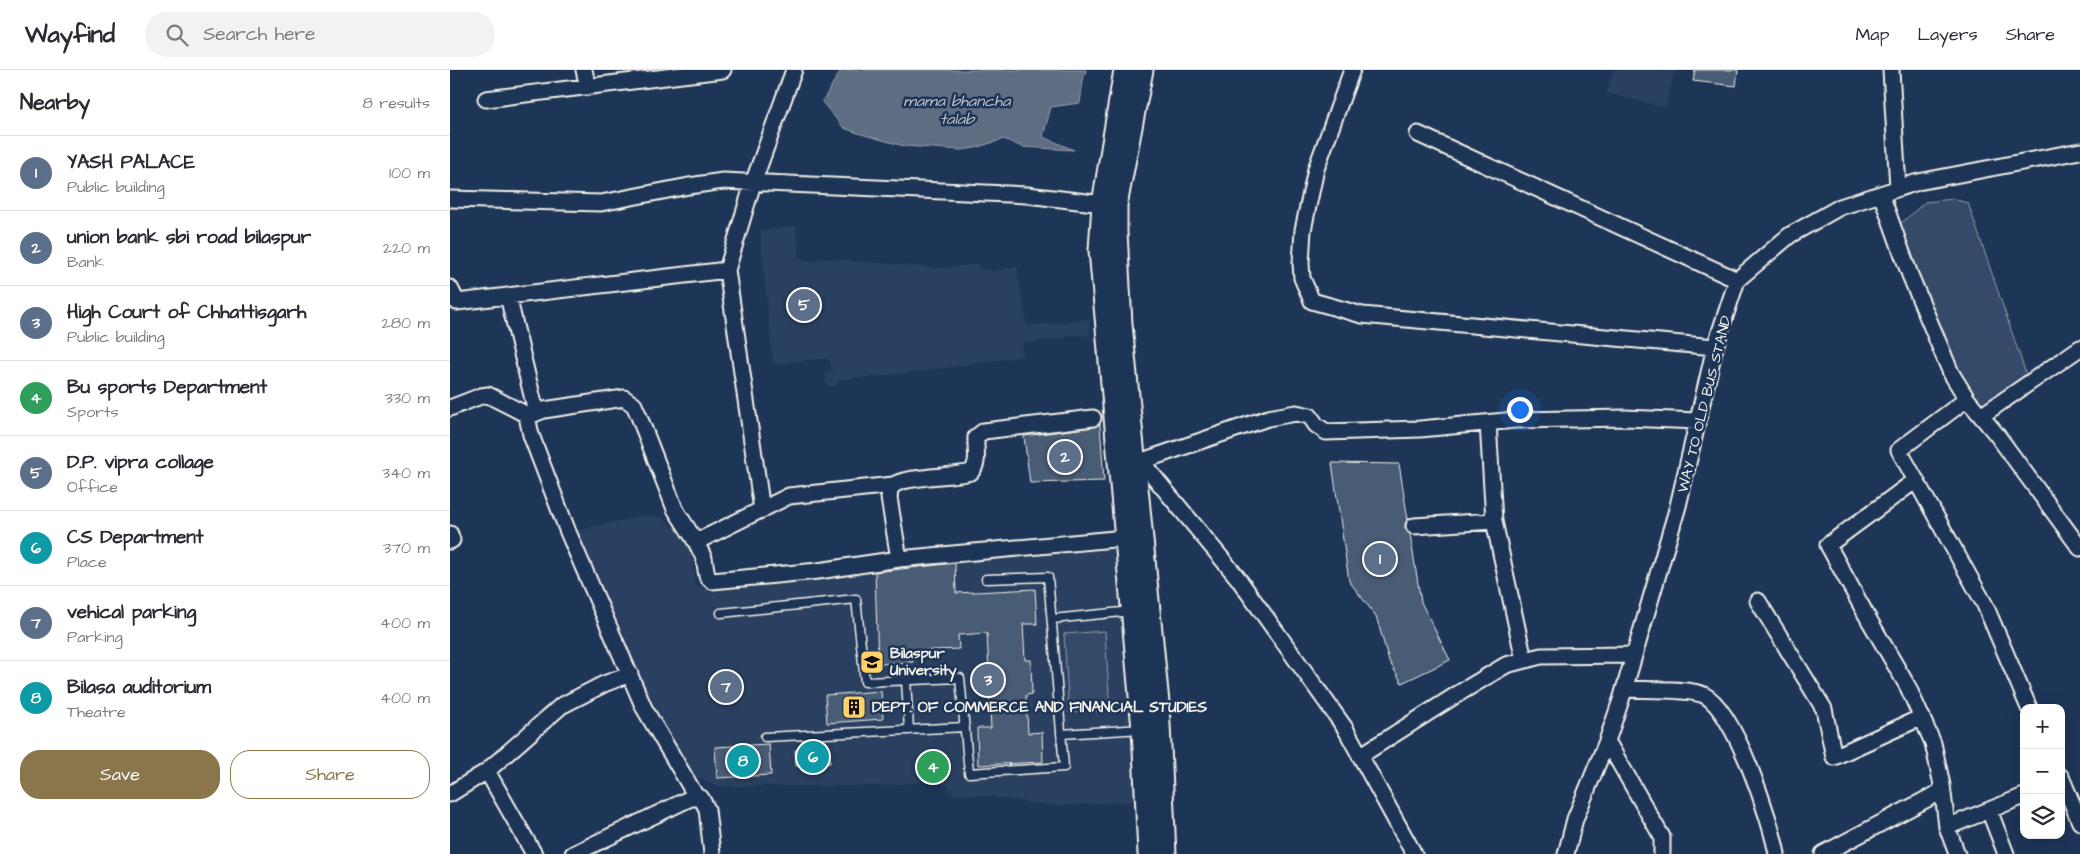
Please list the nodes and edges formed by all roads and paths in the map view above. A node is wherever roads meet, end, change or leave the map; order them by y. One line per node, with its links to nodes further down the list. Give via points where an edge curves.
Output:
1 (584, 70): 8 (street)
2 (723, 70): 8 (street)
3 (794, 70): 12 (street)
4 (1125, 70): 16 (main road)
5 (1142, 70): 16 (main road)
6 (1352, 70): 21 (street, via 1316,169 1303,230 1300,263 1312,302 1362,315)
7 (1890, 70): 13 (street)
8 (588, 87): 9 (street)
9 (486, 99)
10 (1418, 134): 18 (street)
11 (2080, 151): 13 (street, via 1988,167)
12 (753, 183): 15 (street, via 723,181 698,184 601,203); 16 (street, via 925,189); 17 (street)
13 (1898, 188): 14 (street)
14 (1880, 194): 18 (street, via 1840,208 1790,234); 23 (street, via 1931,328)
15 (450, 199)
16 (1109, 204): 30 (main road); 37 (main road, via 1100,250)
17 (726, 270): 20 (street); 33 (street)
18 (1737, 280): 21 (street, WAY TO OLD BUS STAND)
19 (450, 288): 20 (street, via 457,302)
20 (508, 296): 25 (street)
21 (1715, 347): 28 (street, WAY TO OLD BUS STAND)
22 (2080, 348): 26 (street)
23 (1966, 398): 26 (street); 31 (street, via 1899,450)
24 (450, 408): 25 (street, via 488,395)
25 (533, 414): 39 (street, via 624,398 630,400 675,509); 49 (street, via 528,427 534,444 568,532)
26 (1982, 416): 40 (street)
27 (1093, 418): 32 (street, via 984,430 976,437 976,463 971,472)
28 (1698, 421): 29 (street, via 1625,418); 47 (street, WAY TO OLD BUS STAND, via 1678,506)
29 (1488, 423): 30 (street, via 1326,432 1310,416 1296,413 1268,418); 34 (street)
30 (1138, 457): 55 (main road, via 1141,536 1158,703); 60 (street, via 1237,577 1345,728)
31 (1916, 480): 52 (street, via 1985,605); 53 (street, via 1828,545)
32 (893, 485): 33 (street, via 789,496); 41 (street, via 889,498)
33 (762, 510): 39 (street)
34 (1494, 520): 35 (street); 48 (street)
35 (1414, 526)
36 (450, 534): 38 (street)
37 (1126, 538): 41 (street); 44 (main road)
38 (450, 541)
39 (696, 542): 41 (street, via 712,582)
40 (2080, 548)
41 (899, 559)
42 (986, 579): 46 (lane, via 1048,577)
43 (1758, 601): 53 (street, via 1824,709 1834,757)
44 (1133, 611): 46 (lane); 55 (main road)
45 (720, 613): 50 (lane, via 856,599 865,682)
46 (1052, 619): 57 (lane)
47 (1634, 655): 48 (street, via 1559,655); 51 (street, WAY TO OLD BUS STAND)
48 (1524, 660): 60 (street, via 1506,665)
49 (630, 674): 61 (street, via 561,706); 66 (street, via 644,708)
50 (906, 680): 54 (lane, via 960,678); 56 (lane)
51 (1624, 689): 59 (street, WAY TO OLD BUS STAND); 79 (street, via 1703,694 1718,707 1735,732 1771,827)
52 (2027, 704)
53 (1922, 717): 63 (street, via 1934,743)
54 (965, 727): 56 (lane); 57 (lane, via 969,774 1064,767)
55 (1150, 729): 57 (lane); 74 (main road); 75 (main road)
56 (909, 730): 58 (lane)
57 (1061, 734)
58 (764, 737)
59 (1607, 741): 77 (street, WAY TO OLD BUS STAND, via 1575,819); 78 (street, via 1662,837)
60 (1360, 756): 76 (street)
61 (487, 771): 64 (street); 71 (street)
62 (2065, 783): 65 (street)
63 (1942, 791): 70 (street); 80 (street)
64 (450, 794)
65 (2075, 797): 69 (street)
66 (697, 798): 72 (street); 73 (street, via 702,798 707,809)
67 (2020, 798): 68 (street)
68 (1989, 810): 70 (street); 82 (street)
69 (2080, 822)
70 (1947, 827): 81 (street)
71 (534, 854)
72 (573, 854)
73 (712, 854)
74 (1149, 854)
75 (1165, 854)
76 (1414, 854)
77 (1566, 854)
78 (1662, 854)
79 (1777, 854)
80 (1822, 854)
81 (1957, 854)
82 (2006, 854)

